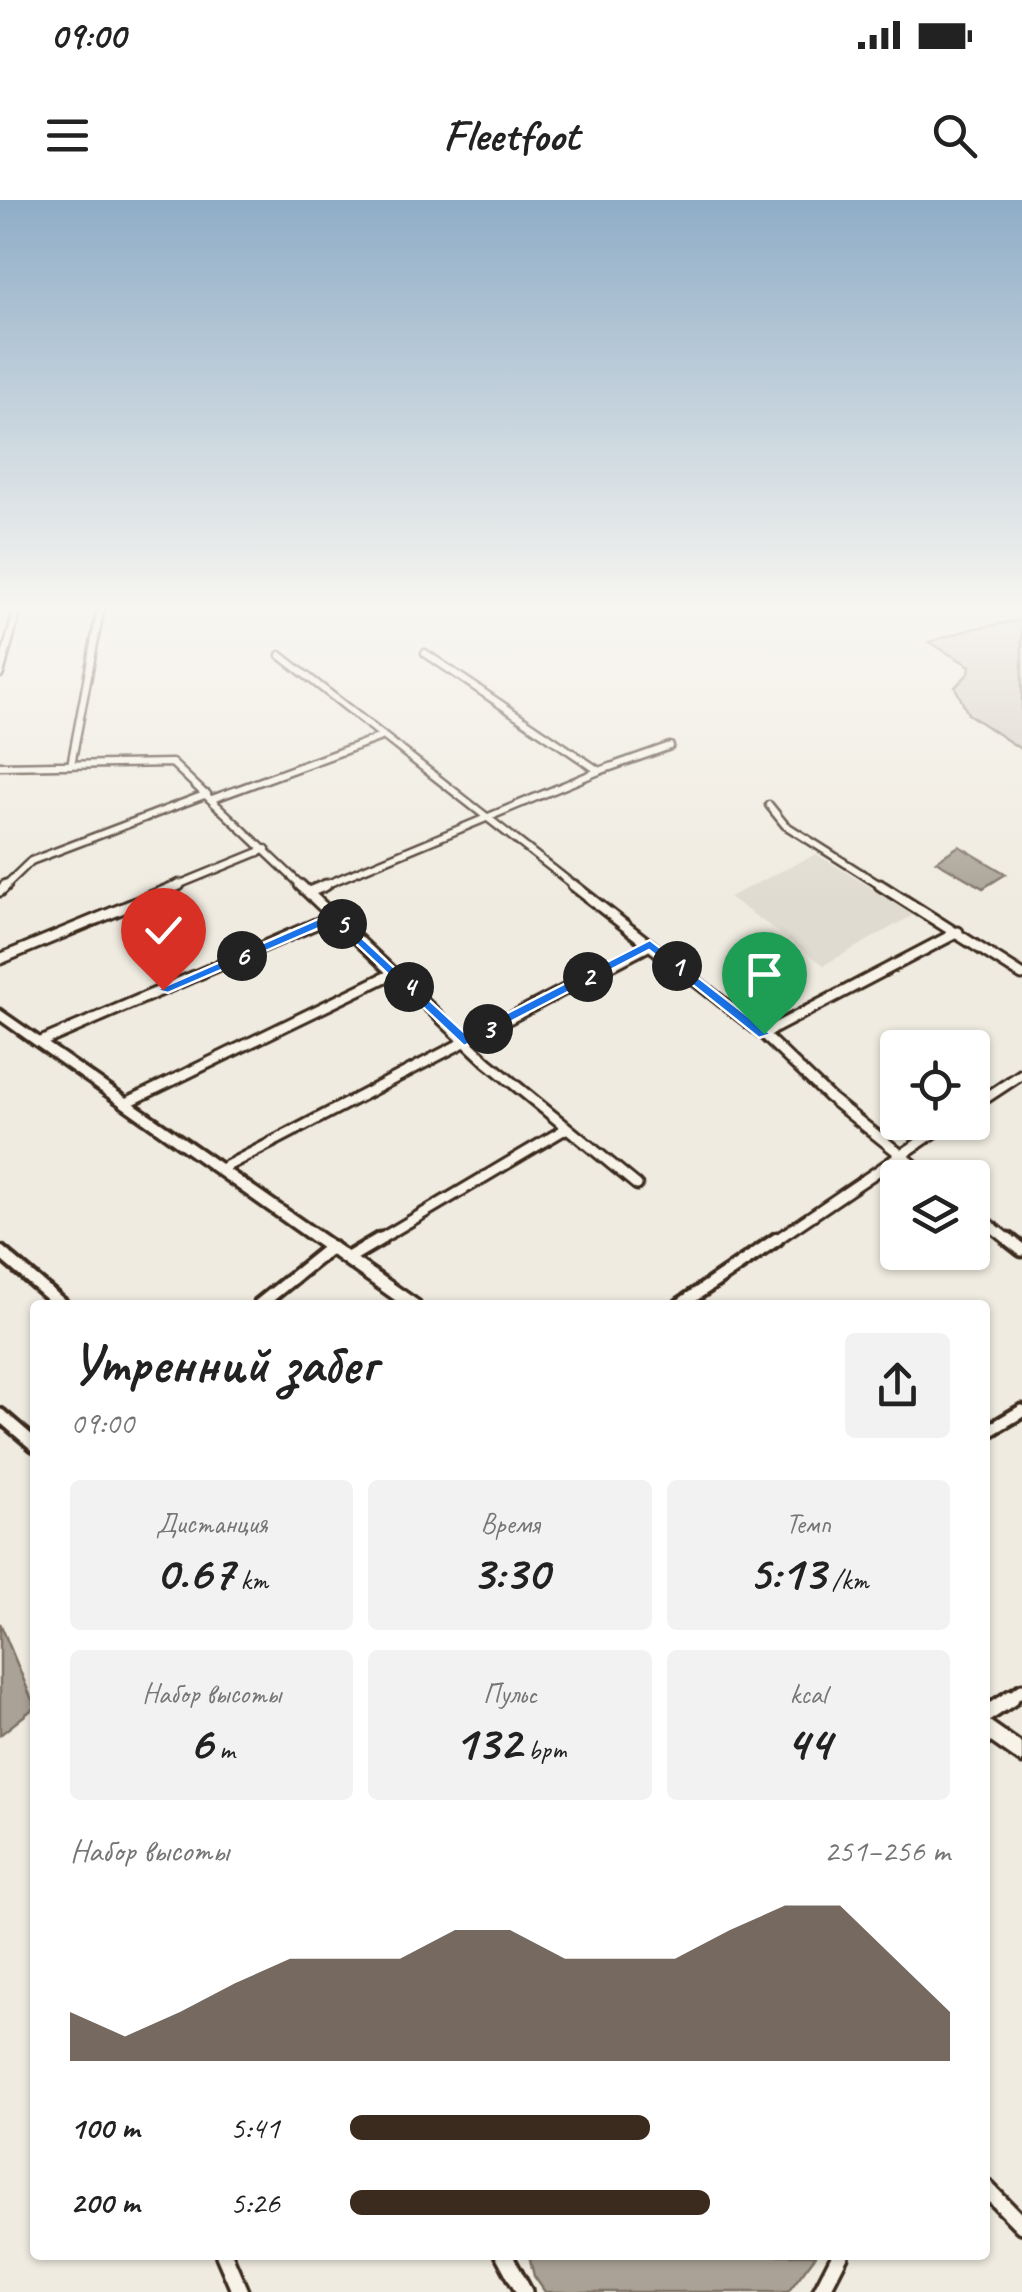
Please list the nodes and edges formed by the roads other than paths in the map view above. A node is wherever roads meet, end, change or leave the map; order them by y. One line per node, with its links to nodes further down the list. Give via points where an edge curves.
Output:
1 (81, 710): 6 (street)
2 (346, 710): 4 (street)
3 (509, 710): 8 (street)
4 (380, 737): 9 (street); 11 (street)
5 (670, 746): 8 (street)
6 (71, 765): 7 (street); 9 (street, via 172,763)
7 (0, 766)
8 (599, 771): 11 (street)
9 (210, 797): 12 (street); 13 (street, via 32,861)
10 (769, 804): 16 (street, via 785,825)
11 (487, 818): 14 (street); 17 (street)
12 (266, 850): 14 (street); 18 (street)
13 (0, 892)
14 (309, 892): 15 (street)
15 (334, 916): 19 (street); 24 (street)
16 (958, 932): 20 (street); 22 (street)
17 (650, 944): 22 (street); 23 (street)
18 (0, 959)
19 (394, 973): 23 (street); 27 (street)
20 (1022, 974)
21 (0, 1014): 24 (main road)
22 (764, 1034): 30 (street, via 828,1097)
23 (464, 1041): 28 (street); 32 (street)
24 (42, 1042): 27 (main road)
25 (1022, 1074): 26 (street)
26 (990, 1095)
27 (126, 1104): 32 (main road)
28 (567, 1128): 33 (street); 38 (street)
29 (924, 1140): 30 (street)
30 (902, 1155): 31 (street); 42 (street)
31 (908, 1160)
32 (221, 1170): 35 (main road)
33 (637, 1185)
34 (990, 1225): 36 (street)
35 (332, 1248): 38 (main road); 40 (street)
36 (1022, 1250)
37 (0, 1252): 39 (street)
38 (348, 1258): 41 (main road)
39 (56, 1300)
40 (265, 1300)
41 (405, 1300)
42 (687, 1300)
43 (1022, 1411): 45 (street)
44 (0, 1415): 46 (street)
45 (990, 1430)
46 (30, 1442)
47 (1022, 1690): 48 (street)
48 (990, 1712)
49 (990, 1731): 50 (main road)
50 (1022, 1755)
51 (990, 2192): 52 (street)
52 (1022, 2225)
53 (226, 2260): 56 (street)
54 (507, 2260): 57 (street)
55 (837, 2260): 58 (street)
56 (240, 2292)
57 (524, 2292)
58 (821, 2292)

